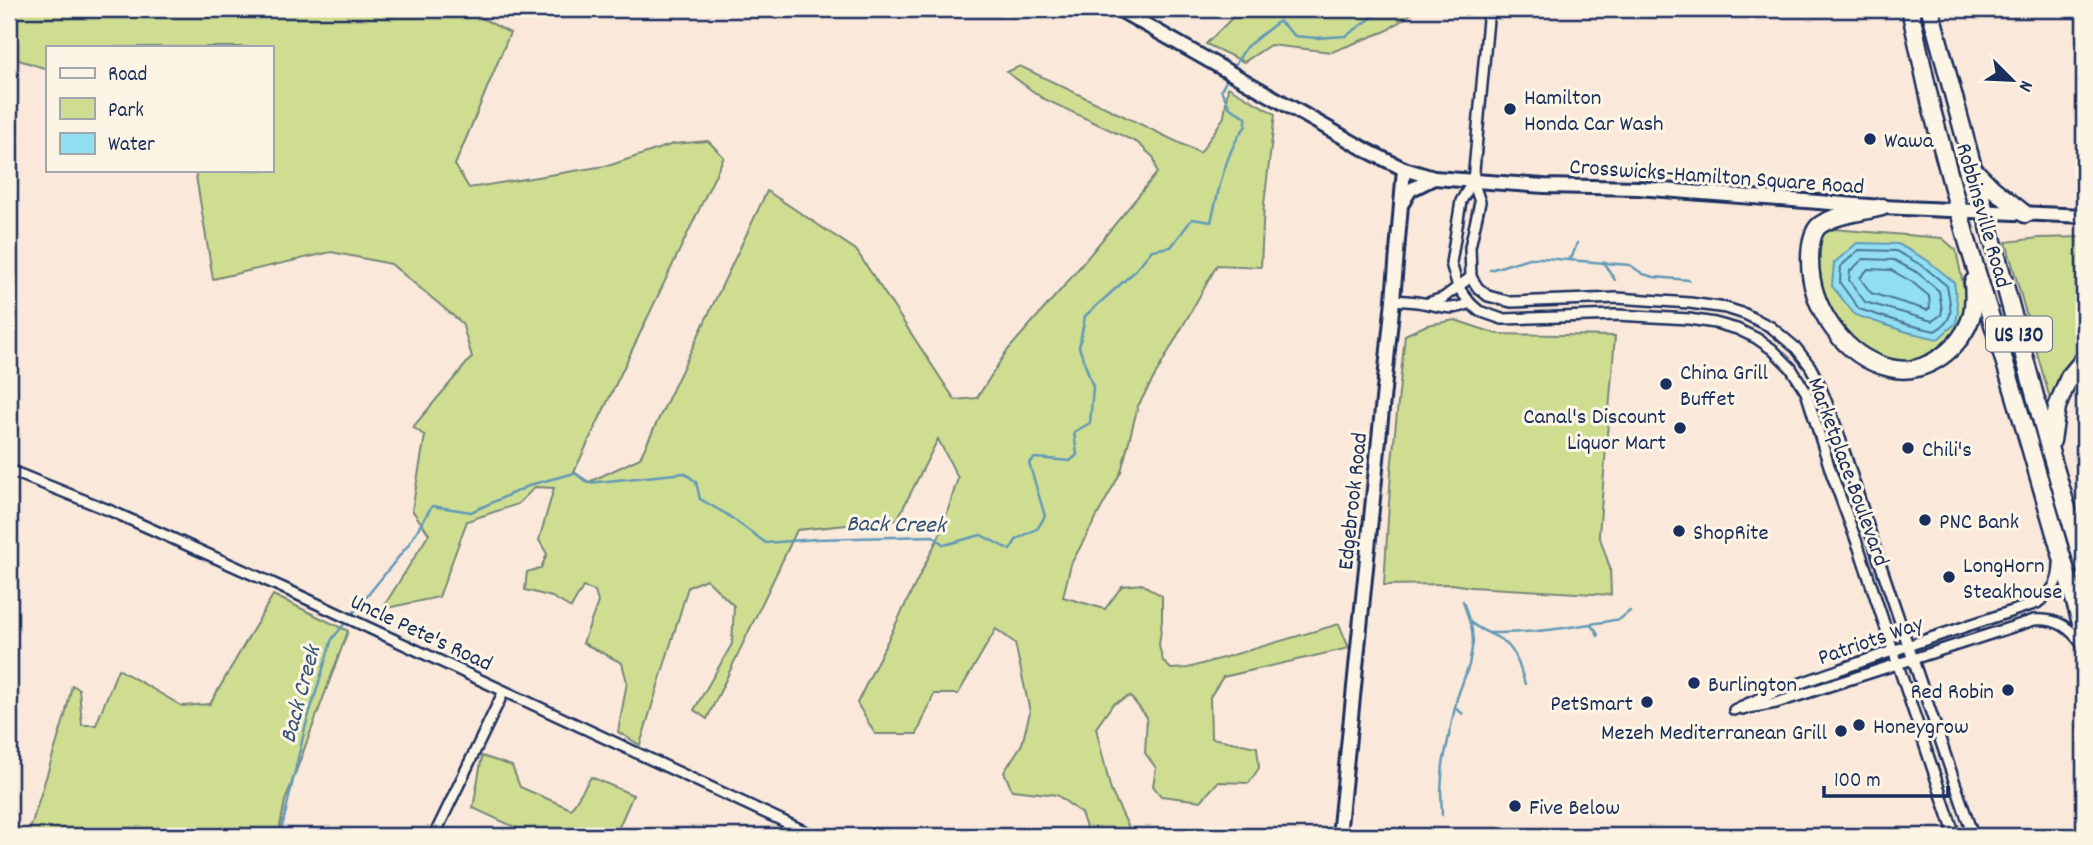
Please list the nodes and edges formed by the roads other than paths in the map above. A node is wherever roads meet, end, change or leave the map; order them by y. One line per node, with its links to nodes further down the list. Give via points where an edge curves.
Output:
1 (1118, 9): 5 (main road)
2 (1489, 9): 9 (street)
3 (1910, 9): 12 (highway, Robbinsville Road / US 130)
4 (1930, 9): 7 (highway, Robbinsville Road / US 130)
5 (1385, 160): 6 (main road); 10 (main road)
6 (1404, 169): 8 (main road, Crosswicks-Hamilton Square Road); 10 (main road, Edgebrook Road)
7 (1973, 169): 13 (highway, Robbinsville Road / US 130); 15 (highway)
8 (1434, 178): 9 (main road, Crosswicks-Hamilton Square Road); 14 (main road, via 1410,190)
9 (1473, 181): 11 (main road, Crosswicks-Hamilton Square Road); 18 (street, via 1480,202 1470,247); 19 (street, Marketplace Boulevard, via 1461,201 1453,248 1451,263)
10 (1401, 195): 14 (main road, Edgebrook Road)
11 (1882, 207): 12 (main road, Crosswicks-Hamilton Square Road); 17 (highway, via 1819,226 1810,250 1818,304 1840,338 1876,363 1892,369 1927,365 1960,339 1972,312)
12 (1959, 211): 13 (main road, Crosswicks-Hamilton Square Road); 17 (highway, Robbinsville Road / US 130)
13 (1984, 212): 15 (main road, Crosswicks-Hamilton Square Road); 24 (highway, Robbinsville Road / US 130)
14 (1400, 213): 20 (main road, Edgebrook Road)
15 (2025, 214): 16 (main road, Crosswicks-Hamilton Square Road)
16 (2084, 216)
17 (1971, 255): 26 (highway, Robbinsville Road / US 130)
18 (1471, 277): 19 (street); 29 (street, Marketplace Boulevard, via 1488,296 1500,300 1617,298 1690,303 1745,314 1784,336 1819,383)
19 (1458, 287): 21 (street); 22 (street, Marketplace Boulevard)
20 (1393, 300): 21 (street); 37 (main road, Edgebrook Road)
21 (1426, 303): 22 (street, via 1450,309)
22 (1469, 303): 31 (street, Marketplace Boulevard, via 1502,319 1617,315 1689,319 1737,328 1772,349 1806,392)
23 (2084, 359): 24 (highway, via 2069,377 2057,407)
24 (2052, 457): 27 (highway, Robbinsville Road / US 130)
25 (9, 470): 34 (street, Uncle Pete's Road, via 124,517)
26 (2059, 548): 28 (highway, Robbinsville Road / US 130); 29 (street, Patriots Way, via 2056,586 2037,603)
27 (2084, 566)
28 (2084, 633)
29 (1909, 645): 31 (street, Patriots Way); 32 (street, Marketplace Boulevard)
30 (2084, 647): 32 (street, Patriots Way, via 2068,627 2044,619)
31 (1893, 650): 33 (street, Marketplace Boulevard); 33 (street, Patriots Way, via 1734,710 1776,703)
32 (1913, 658): 33 (street, Patriots Way); 39 (street, Marketplace Boulevard)
33 (1898, 664): 38 (street, Marketplace Boulevard)
34 (504, 691): 35 (street); 36 (street, Uncle Pete's Road)
35 (434, 836)
36 (815, 836)
37 (1339, 836)
38 (1955, 836)
39 (1973, 836)

